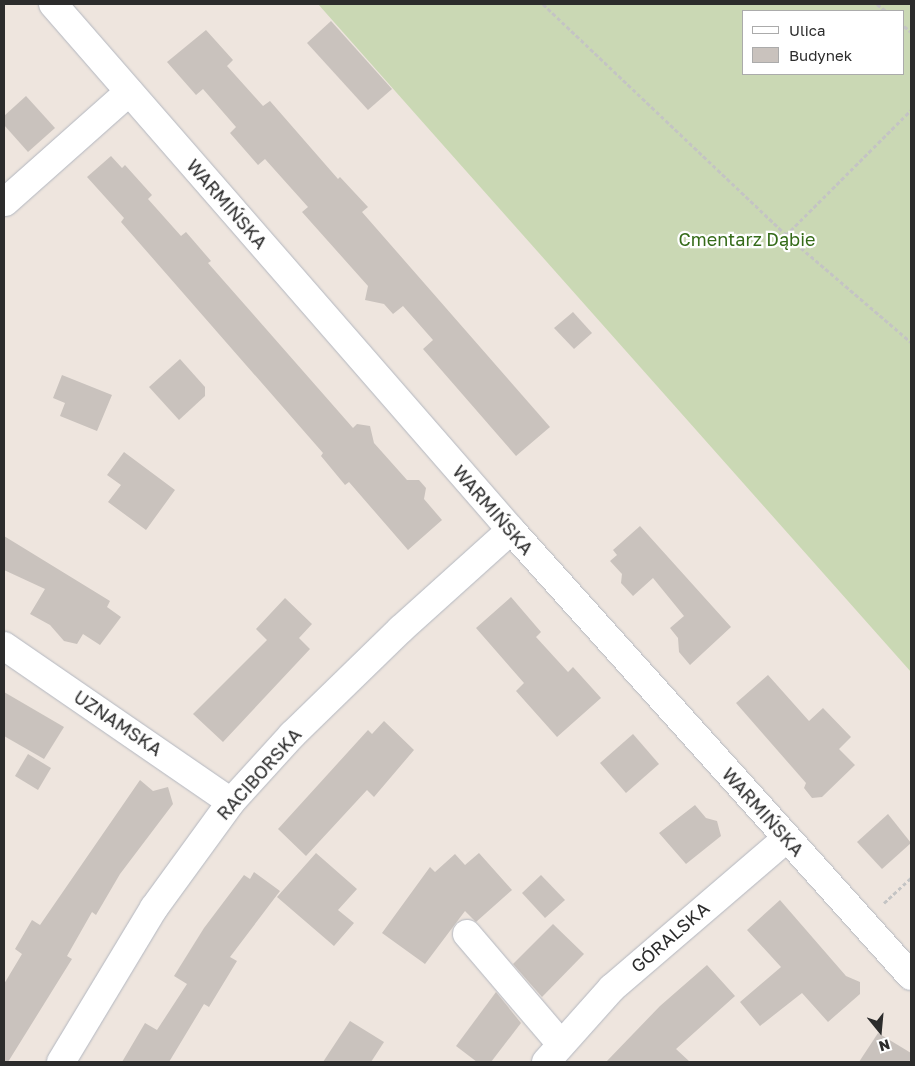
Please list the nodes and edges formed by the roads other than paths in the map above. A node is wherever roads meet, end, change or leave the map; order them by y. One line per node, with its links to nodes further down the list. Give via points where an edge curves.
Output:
1 (53, 4): 2 (street, WARMIŃSKA)
2 (130, 92): 3 (street); 4 (street, WARMIŃSKA)
3 (6, 202)
4 (511, 530): 6 (street, RACIBORSKA, via 292,735); 7 (street, WARMIŃSKA)
5 (4, 646): 6 (street, UZNAMSKA)
6 (231, 802): 11 (street, RACIBORSKA, via 154,908)
7 (787, 838): 9 (street, WARMIŃSKA); 10 (street, GÓRALSKA, via 612,988)
8 (466, 934): 10 (street, GÓRALSKA)
9 (911, 976)
10 (553, 1053)
11 (61, 1062)

